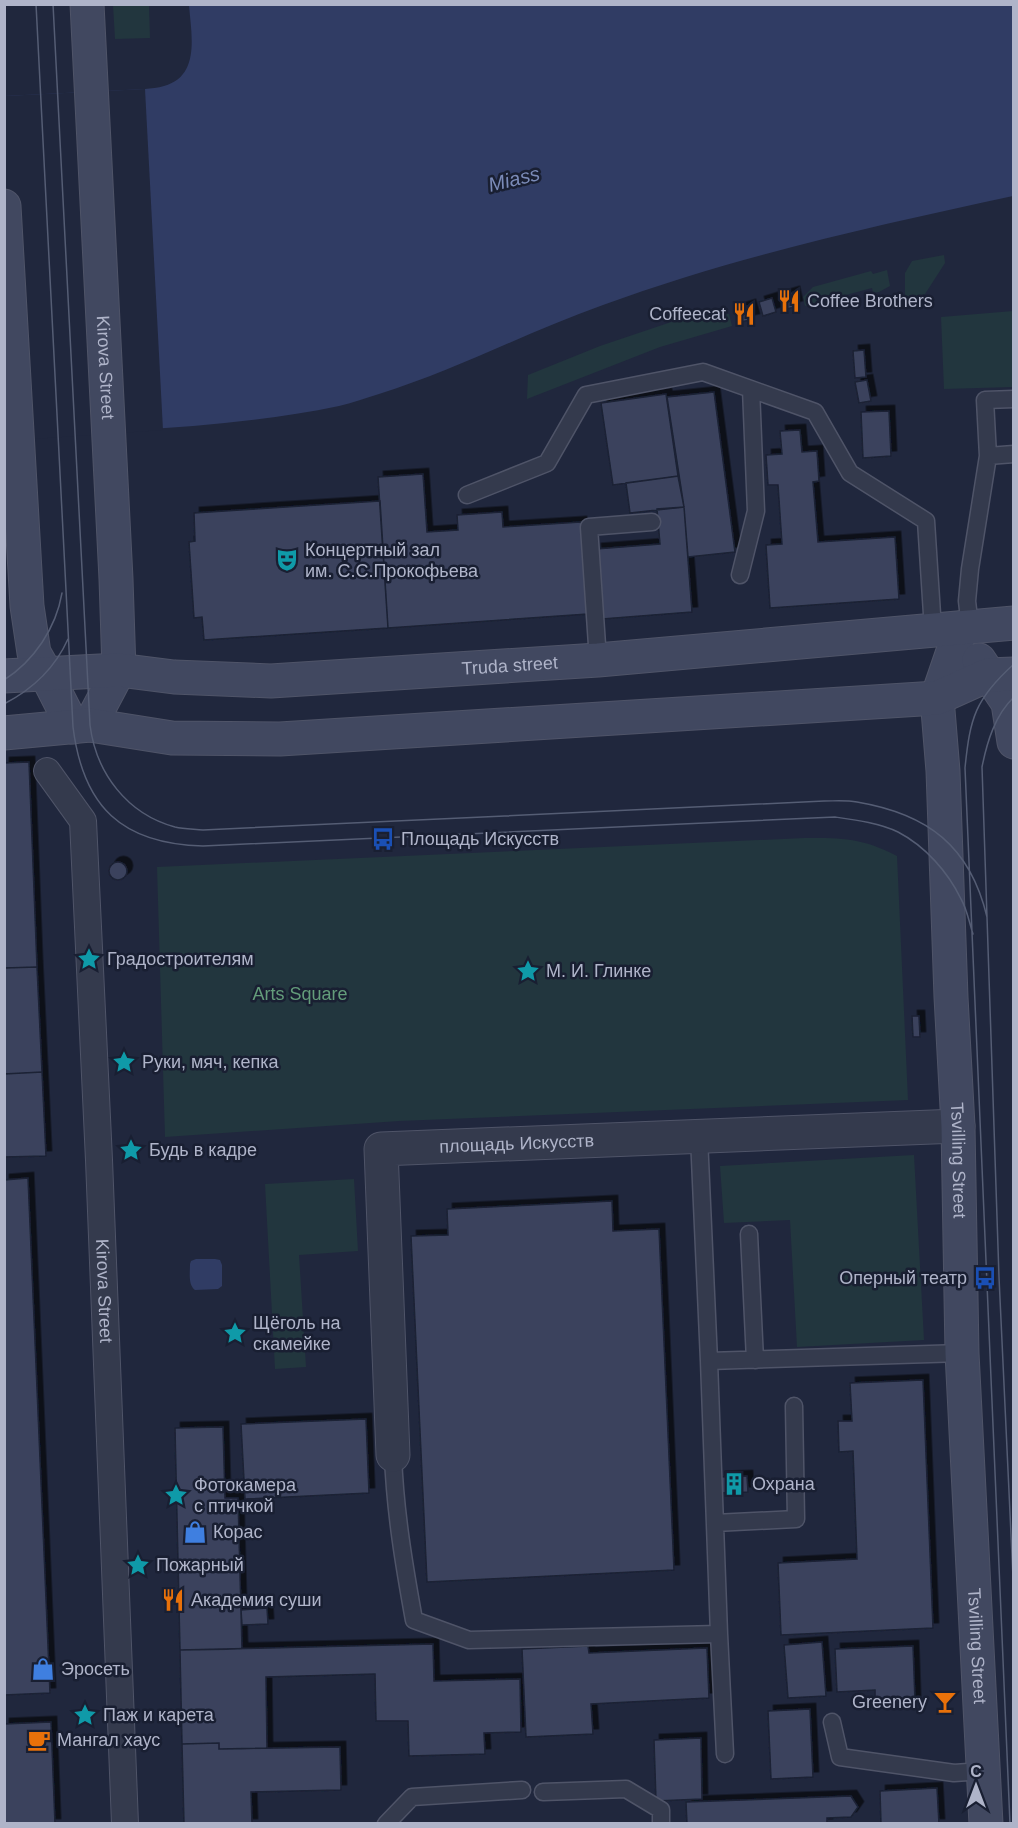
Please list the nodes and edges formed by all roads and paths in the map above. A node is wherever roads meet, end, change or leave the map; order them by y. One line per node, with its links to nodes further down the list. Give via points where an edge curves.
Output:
1 (87, 4): 13 (main road, Kirova Street)
2 (4, 206): 14 (main road, via 25,584 34,653)
3 (751, 389): 7 (lane, via 703,372 585,395 547,463); 9 (lane, via 756,511); 11 (lane, via 815,412 850,473 926,521)
4 (1014, 399): 6 (lane, via 985,400)
5 (1014, 454): 6 (lane)
6 (988, 456): 11 (lane, via 967,601)
7 (467, 495)
8 (652, 522): 12 (lane, via 589,527)
9 (740, 575)
10 (1014, 623): 11 (main road, Truda street)
11 (954, 628): 12 (main road, Truda street); 15 (main road); 17 (main road, Tsvilling Street)
12 (598, 660): 13 (main road, Truda street, via 271,681)
13 (119, 670): 14 (main road, Truda street); 18 (main road)
14 (46, 674): 16 (main road, Truda street); 18 (main road)
15 (1001, 675): 17 (main road); 20 (main road)
16 (4, 676)
17 (937, 698): 18 (main road, via 280,739 172,738); 22 (main road, Tsvilling Street)
18 (81, 726): 19 (main road)
19 (4, 734)
20 (1014, 742)
21 (47, 771): 37 (street, Kirova Street, via 83,820)
22 (958, 1126): 23 (street, площадь Искусств); 25 (main road, Tsvilling Street)
23 (699, 1137): 27 (lane); 29 (street, площадь Искусств, via 381,1149)
24 (749, 1234): 26 (lane)
25 (962, 1353): 26 (lane); 34 (main road, Tsvilling Street)
26 (755, 1360): 27 (lane)
27 (709, 1361): 30 (lane)
28 (794, 1406): 30 (lane, via 796,1519)
29 (393, 1455): 31 (lane, via 398,1528 414,1620 470,1640)
30 (715, 1523): 31 (lane)
31 (719, 1634): 33 (lane)
32 (832, 1722): 34 (lane, via 840,1757 954,1773)
33 (725, 1754)
34 (983, 1771): 40 (main road, Tsvilling Street)
35 (522, 1790): 38 (lane, via 412,1797)
36 (543, 1792): 39 (lane, via 626,1789 661,1810)
37 (124, 1824)
38 (386, 1824)
39 (661, 1824)
40 (986, 1824)

